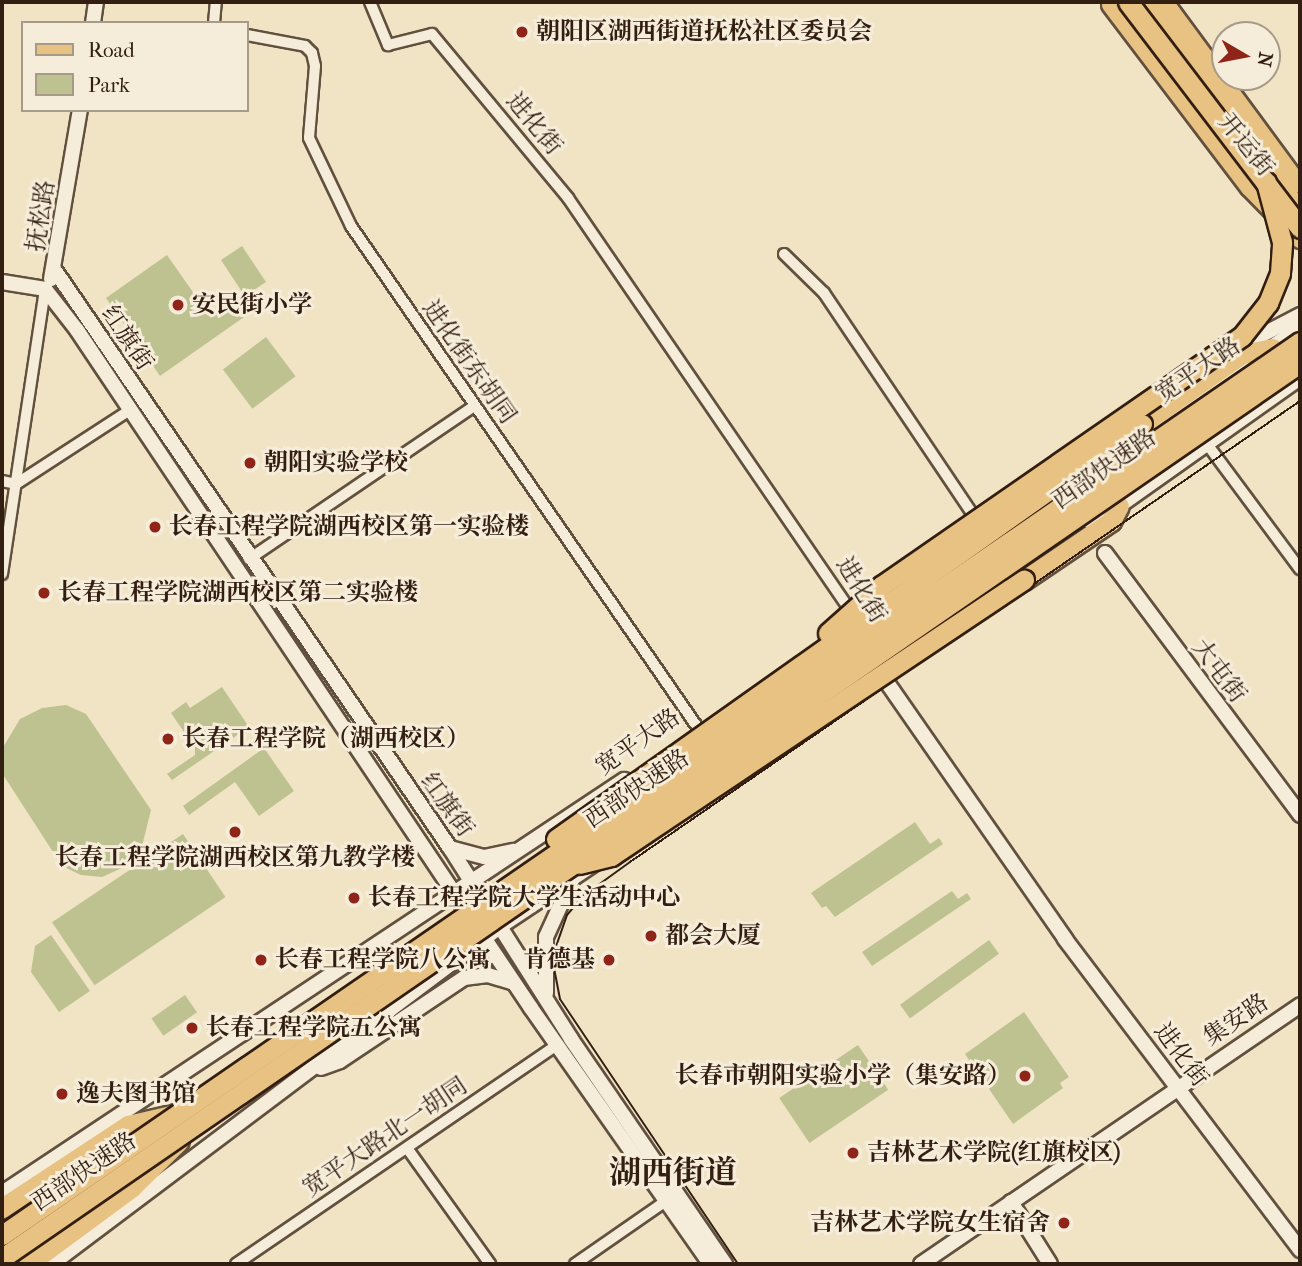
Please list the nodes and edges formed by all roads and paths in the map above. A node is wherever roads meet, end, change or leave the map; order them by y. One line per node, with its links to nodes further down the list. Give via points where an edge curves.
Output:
1 (96, 2): 6 (main road)
2 (216, 2): 7 (street)
3 (370, 2): 36 (street, 进化街, via 388,45 432,34 568,198)
4 (1165, 2): 11 (main road, 开运街)
5 (1127, 4): 10 (highway, bridge); 10 (highway); 14 (main road, 开运街, via 1249,188)
6 (93, 21)
7 (214, 21)
8 (248, 35): 25 (street, 进化街东胡同, via 305,46 312,53 316,66 311,149 351,226)
9 (80, 112): 16 (main road, 抚松路)
10 (1263, 168): 11 (highway); 12 (highway); 13 (highway, bridge); 38 (highway, bridge, via 1282,242 1280,273 1268,303 1242,336 881,586)
11 (1300, 188)
12 (1300, 212)
13 (1300, 228)
14 (1300, 240)
15 (784, 254): 31 (street, via 824,293)
16 (56, 272): 18 (main road, 抚松路); 33 (main road, 红旗街)
17 (2, 282): 18 (main road)
18 (45, 289): 26 (main road, 红旗街); 29 (street, 抚松路)
19 (1300, 315): 31 (main road, via 1249,340 1022,497)
20 (1300, 328): 22 (main road, 宽平大路)
21 (1300, 342): 44 (highway, 西部快速路, bridge)
22 (1272, 348): 31 (main road, 宽平大路); 38 (highway, bridge, via 1242,354)
23 (1300, 363): 43 (highway, 西部快速路, bridge)
24 (1300, 378): 27 (main road)
25 (474, 407): 33 (street); 39 (street, 进化街东胡同)
26 (130, 410): 29 (street); 46 (main road, 红旗街)
27 (1207, 444): 30 (main road); 34 (street)
28 (2, 481): 29 (street)
29 (16, 484): 35 (street, 抚松路)
30 (1119, 506): 37 (main road, via 1100,511); 43 (highway, bridge, via 1111,521 611,856)
31 (989, 538): 36 (main road, 宽平大路)
32 (1105, 553): 40 (main road, 大屯街)
33 (249, 559): 42 (main road, 红旗街)
34 (1300, 569)
35 (2, 574)
36 (862, 627): 37 (street, 进化街); 39 (main road, 宽平大路)
37 (876, 666): 43 (main road); 54 (main road, 进化街, via 1049,917)
38 (796, 667): 44 (highway, bridge, via 561,834)
39 (698, 728): 41 (main road, 宽平大路)
40 (1300, 815)
41 (527, 846): 42 (main road, via 484,857); 45 (main road, 宽平大路)
42 (450, 848): 45 (main road, 红旗街)
43 (571, 872): 47 (main road); 50 (main road, via 546,937 543,962); 55 (highway, 西部快速路, bridge)
44 (519, 878): 55 (highway, 西部快速路, bridge)
45 (471, 882): 46 (main road, 宽平大路); 47 (main road, 红旗街)
46 (456, 892): 48 (main road, 红旗街); 57 (main road, 宽平大路)
47 (501, 926): 48 (main road); 50 (main road, 红旗街)
48 (485, 938): 49 (main road, 红旗街); 53 (main road)
49 (515, 983): 52 (main road, 红旗街); 53 (main road, via 488,975 464,978 340,1061)
50 (548, 1001): 70 (main road, 红旗街)
51 (1300, 1005): 54 (main road, 集安路)
52 (558, 1044): 56 (street, 宽平大路北一胡同); 58 (main road, 红旗街)
53 (306, 1073): 65 (main road)
54 (1177, 1088): 59 (main road, 集安路); 62 (main road, 进化街)
55 (185, 1121): 60 (highway, via 128,1125); 61 (highway, 西部快速路, bridge); 63 (highway, 西部快速路, bridge); 64 (highway, bridge, via 131,1188)
56 (407, 1148): 66 (street, 宽平大路北一胡同); 67 (street)
57 (2, 1193)
58 (666, 1201): 68 (street); 69 (main road, 红旗街)
59 (1011, 1202): 71 (main road, 集安路); 72 (main road)
60 (2, 1208)
61 (2, 1235)
62 (1300, 1250)
63 (2, 1258)
64 (28, 1264)
65 (52, 1264)
66 (236, 1264)
67 (490, 1264)
68 (575, 1264)
69 (710, 1264)
70 (725, 1264)
71 (921, 1264)
72 (1050, 1264)

